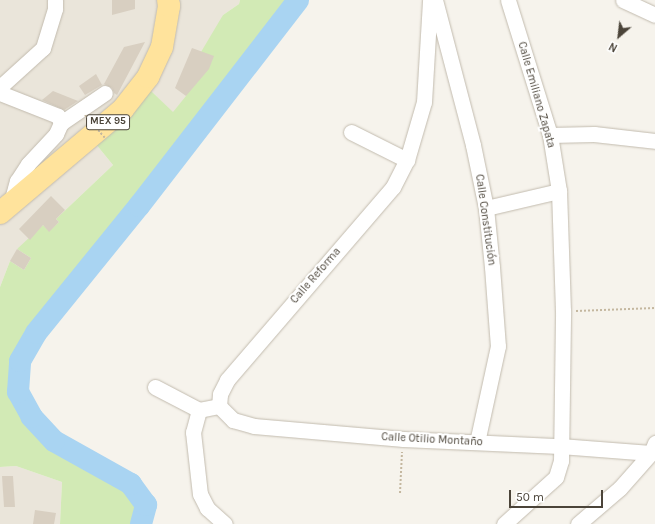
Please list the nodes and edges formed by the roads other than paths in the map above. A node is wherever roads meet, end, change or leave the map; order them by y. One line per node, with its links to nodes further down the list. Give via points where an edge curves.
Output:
1 (55, 0): 8 (street, via 55,9 43,48)
2 (168, 0): 17 (main road, MEX 95, via 162,47 148,77 123,109)
3 (430, 0): 15 (street, Calle Reforma, via 424,102)
4 (435, 0): 18 (street, Calle Constitución, via 473,145)
5 (508, 0): 13 (street, Calle Emiliano Zapata)
6 (623, 0): 7 (street)
7 (655, 15)
8 (0, 87)
9 (105, 92): 11 (street)
10 (0, 93): 11 (street, via 58,116)
11 (61, 123): 17 (street, via 56,134 28,164)
12 (351, 132): 15 (street)
13 (550, 135): 14 (street, via 594,134); 16 (street, Calle Emiliano Zapata)
14 (655, 141)
15 (407, 160): 20 (street, Calle Reforma, via 393,187 227,380 220,394)
16 (559, 191): 18 (street); 23 (street, Calle Emiliano Zapata, via 563,312)
17 (5, 208)
18 (486, 208): 22 (street, Calle Constitución, via 498,346)
19 (154, 386): 21 (street)
20 (219, 406): 21 (street); 22 (street, Calle Otilio Montaño, via 233,420 254,426 403,439)
21 (199, 410): 25 (street, via 193,432 200,494 207,508)
22 (477, 442): 23 (street, Calle Otilio Montaño)
23 (560, 446): 24 (street, Calle Otilio Montaño); 26 (street, Calle Emiliano Zapata, via 561,461 556,478)
24 (653, 448): 27 (street, via 620,488)
25 (225, 524)
26 (504, 524)
27 (578, 524)

